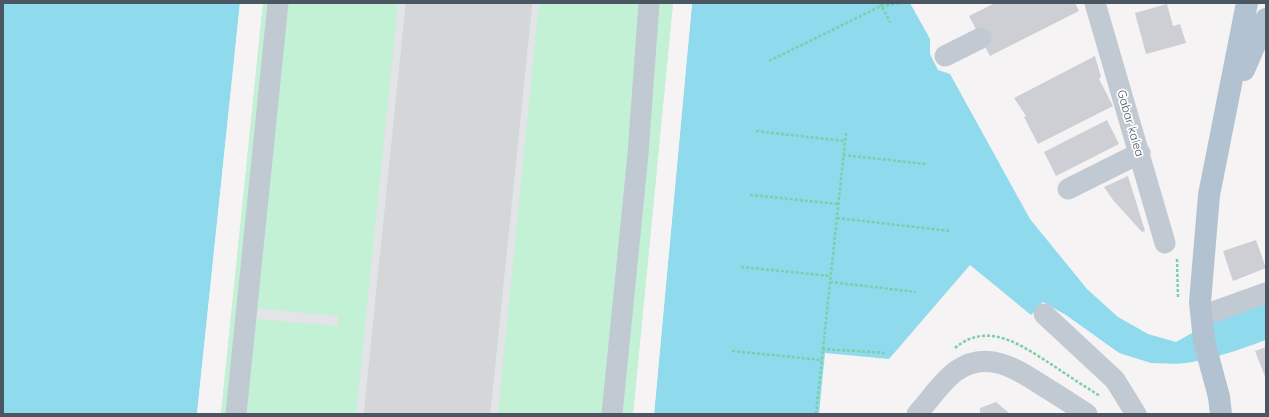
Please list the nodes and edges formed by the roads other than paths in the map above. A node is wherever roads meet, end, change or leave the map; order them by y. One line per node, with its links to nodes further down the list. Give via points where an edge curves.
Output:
1 (278, 3): 16 (street)
2 (649, 3): 17 (street, via 638,154)
3 (1095, 3): 9 (street, Gabar kalea)
4 (1247, 3): 8 (main road)
5 (1266, 20): 8 (main road)
6 (981, 38): 7 (street)
7 (945, 56)
8 (1222, 129): 13 (main road, via 1209,195)
9 (1140, 153): 10 (street); 11 (street, Gabar kalea)
10 (1068, 189)
11 (1165, 243)
12 (1266, 294): 13 (street)
13 (1207, 307): 15 (main road, via 1204,341)
14 (1044, 314): 20 (street, via 1115,380)
15 (1220, 406): 21 (main road)
16 (236, 414)
17 (612, 414)
18 (917, 414): 19 (street, via 948,377 968,364 991,361 1013,367)
19 (1088, 414)
20 (1136, 414)
21 (1234, 414)

